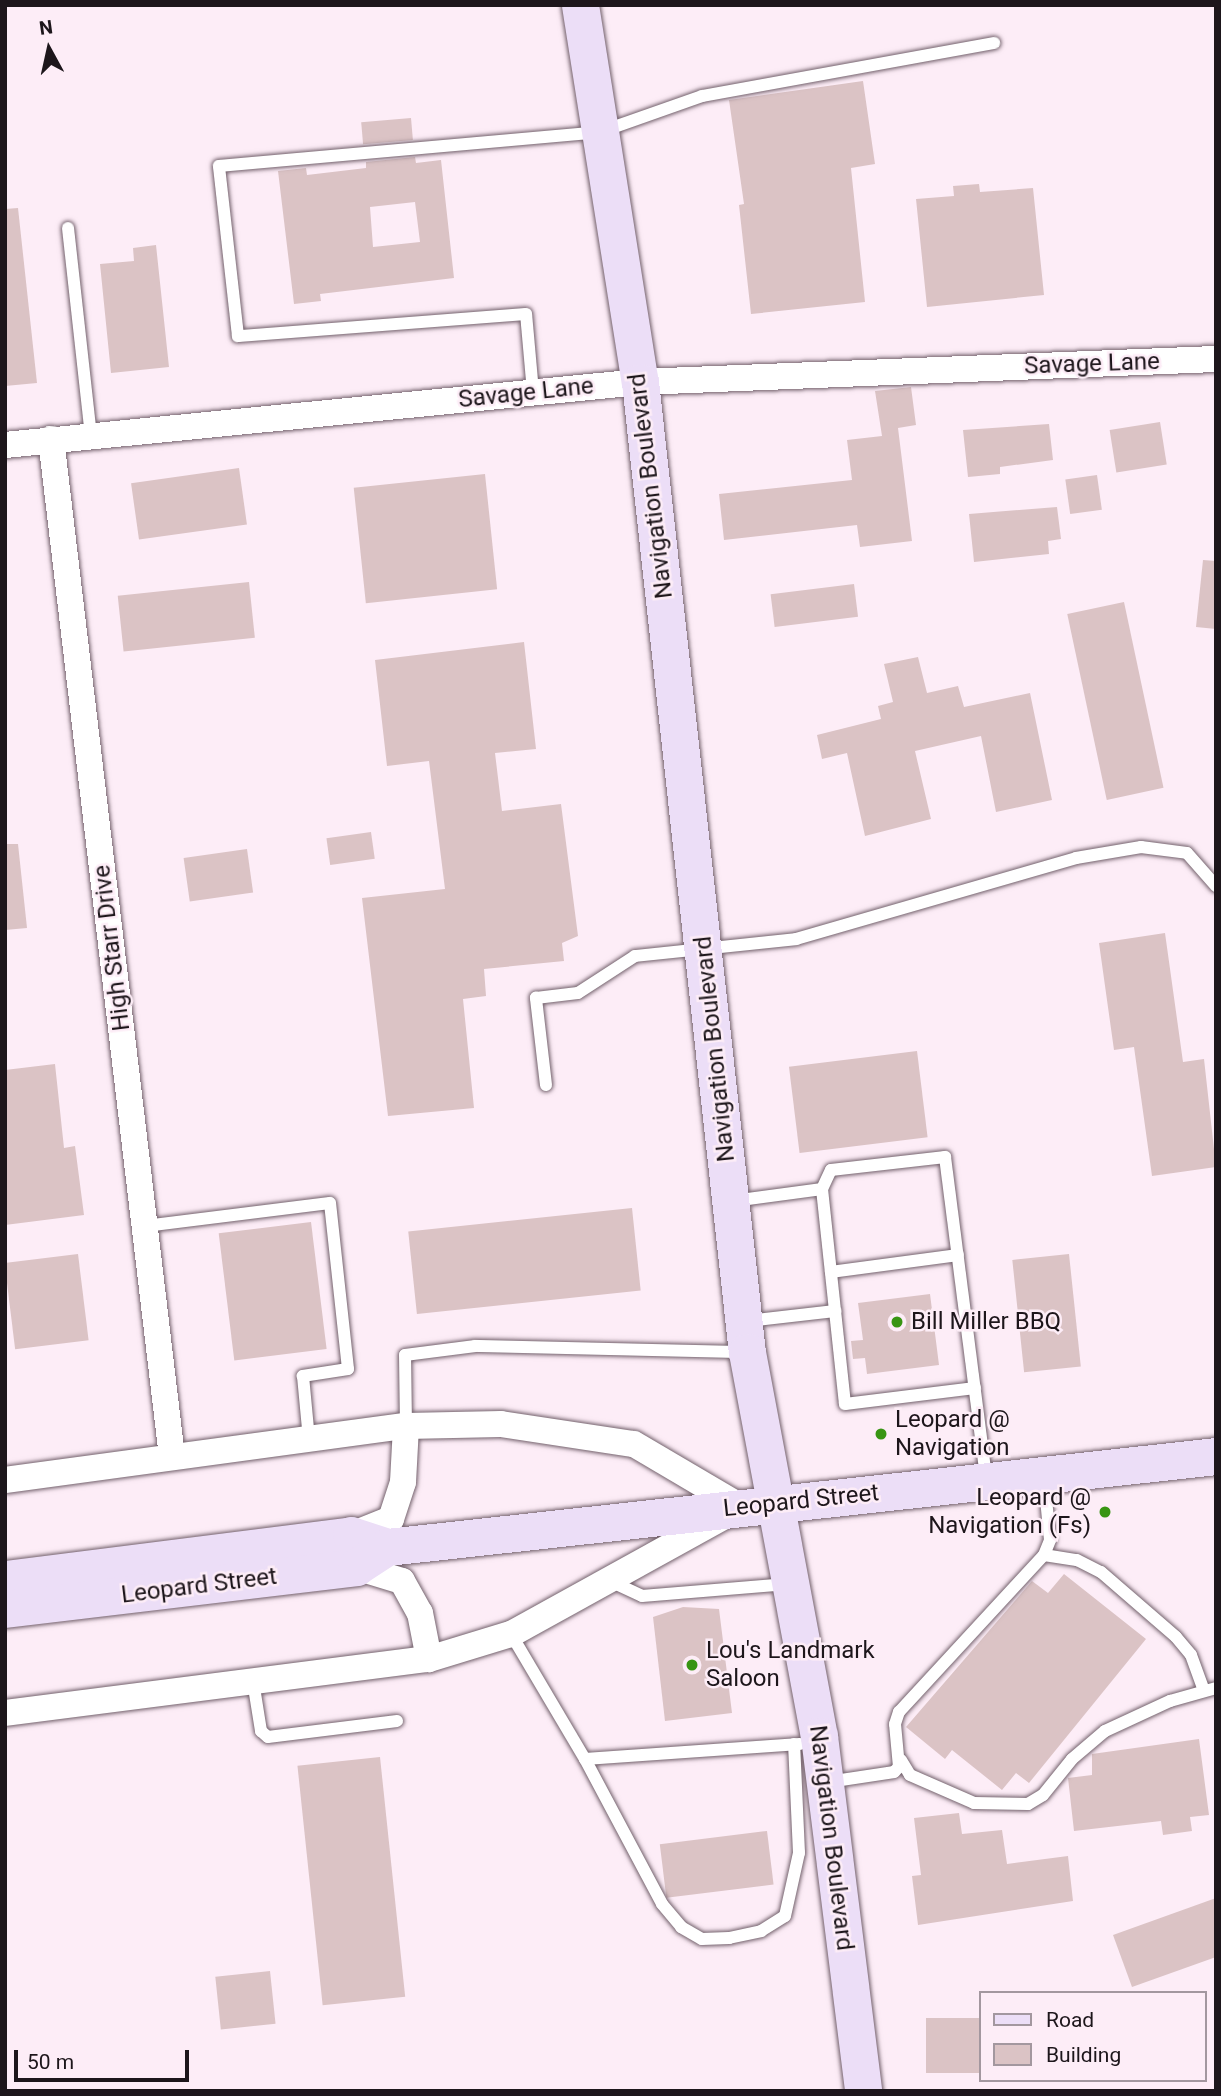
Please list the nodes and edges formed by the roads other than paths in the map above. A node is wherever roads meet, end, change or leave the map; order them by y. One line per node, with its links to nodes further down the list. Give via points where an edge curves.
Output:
1 (580, 5): 3 (main road, Navigation Boulevard)
2 (994, 43): 3 (lane, via 702,96)
3 (600, 132): 6 (main road, Navigation Boulevard); 7 (lane, via 219,166 237,336 526,314)
4 (68, 228): 8 (lane)
5 (1216, 359): 6 (street, Savage Lane)
6 (640, 382): 7 (street, Savage Lane); 12 (main road, Navigation Boulevard)
7 (533, 392): 8 (street, Savage Lane)
8 (91, 435): 9 (street, Savage Lane)
9 (51, 439): 10 (street, Savage Lane); 16 (street, High Starr Drive)
10 (5, 446)
11 (1216, 886): 12 (lane, via 1187,853 1141,847 1076,858 796,939)
12 (704, 947): 13 (lane, via 635,956 578,993 536,998); 15 (main road, Navigation Boulevard)
13 (546, 1085)
14 (822, 1189): 15 (lane); 17 (lane, via 831,1170 945,1157); 18 (lane)
15 (730, 1202): 20 (main road, Navigation Boulevard)
16 (145, 1226): 23 (lane, via 330,1203 348,1369 303,1376); 25 (street, High Starr Drive)
17 (958, 1255): 18 (lane); 21 (lane)
18 (831, 1272): 19 (lane)
19 (835, 1311): 20 (lane); 21 (lane, via 845,1404)
20 (745, 1337): 22 (lane, via 475,1346 405,1355); 29 (main road, Navigation Boulevard)
21 (975, 1388): 28 (lane)
22 (406, 1426): 23 (street); 30 (street, via 501,1424 634,1444); 31 (street, via 403,1482 391,1519)
23 (309, 1440): 25 (street)
24 (1216, 1456): 26 (main road, Leopard Street)
25 (172, 1457): 27 (street)
26 (1043, 1475): 28 (main road, Leopard Street); 32 (lane, via 1050,1540)
27 (5, 1480)
28 (986, 1481): 29 (main road, Leopard Street)
29 (777, 1503): 30 (main road, Leopard Street); 35 (main road, Navigation Boulevard)
30 (741, 1507): 31 (main road, Leopard Street); 34 (street)
31 (354, 1551): 33 (main road, Leopard Street); 36 (main road, Leopard Street); 38 (street, via 402,1581 420,1613)
32 (1044, 1555): 40 (lane, via 1077,1560 1101,1572 1176,1637); 45 (lane, via 899,1712 895,1724)
33 (5, 1579)
34 (610, 1580): 35 (lane, via 642,1596); 37 (street)
35 (792, 1584): 43 (main road, Navigation Boulevard)
36 (5, 1609)
37 (511, 1634): 38 (street); 44 (lane)
38 (429, 1658): 39 (street)
39 (253, 1681): 41 (street); 42 (lane, via 261,1731 268,1737)
40 (1210, 1690): 45 (lane, via 1170,1701 1105,1731 1072,1759 1043,1795 1028,1804 974,1802 909,1775)
41 (5, 1713)
42 (397, 1721)
43 (807, 1743): 44 (lane); 44 (lane, via 799,1853 785,1916 761,1931 729,1938 702,1939 681,1927 662,1904); 46 (main road, Navigation Boulevard)
44 (585, 1759)
45 (901, 1760): 46 (lane, via 894,1772)
46 (825, 1783): 47 (main road, Navigation Boulevard)
47 (863, 2091)

